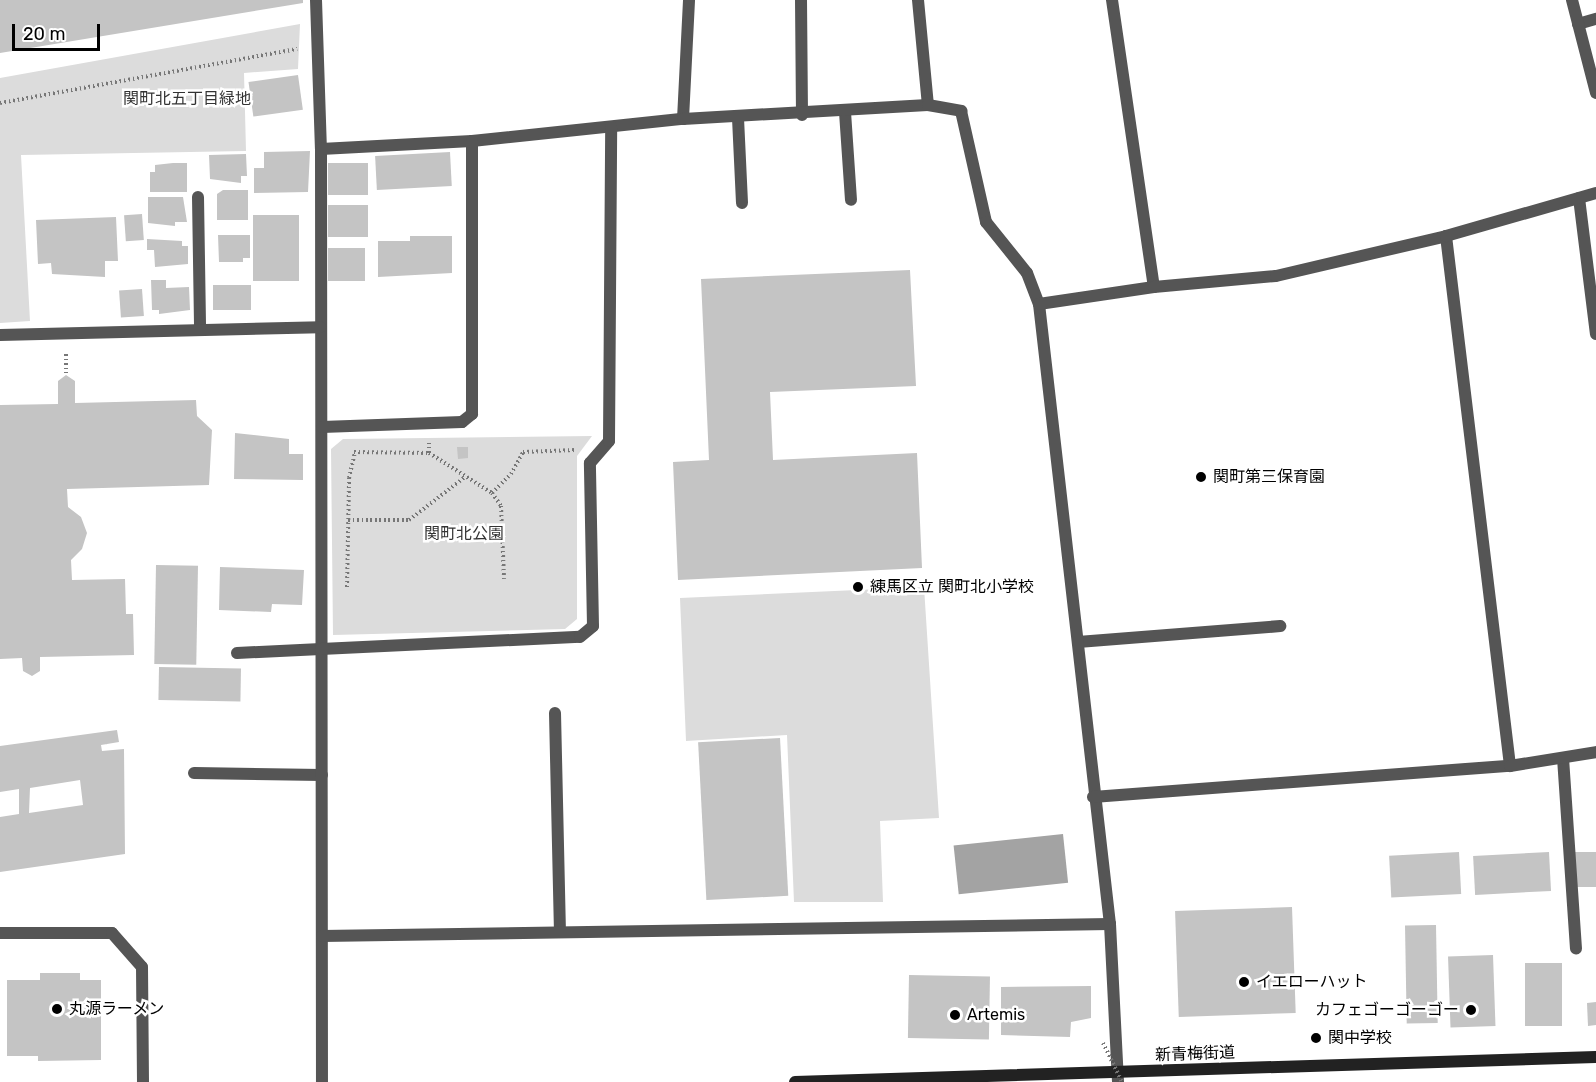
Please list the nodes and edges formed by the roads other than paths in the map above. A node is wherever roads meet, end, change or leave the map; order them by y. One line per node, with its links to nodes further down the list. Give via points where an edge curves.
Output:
1 (316, 0): 17 (street)
2 (688, 0): 14 (street)
3 (801, 0): 12 (street)
4 (918, 0): 10 (street)
5 (1112, 0): 24 (street)
6 (1572, 0): 8 (street)
7 (1596, 19): 8 (street)
8 (1578, 24): 9 (street)
9 (1596, 93)
10 (928, 105): 11 (street); 25 (street, via 961,111 986,222 1026,273)
11 (845, 112): 12 (street); 21 (street)
12 (802, 115): 13 (street)
13 (738, 118): 14 (street); 22 (street)
14 (683, 119): 15 (street)
15 (612, 128): 16 (street); 33 (street, via 609,441 590,463 593,626 580,638)
16 (472, 141): 17 (street); 30 (street, via 472,414 462,422)
17 (321, 149): 26 (street)
18 (1596, 193): 20 (street)
19 (198, 197): 27 (street)
20 (1579, 198): 23 (street); 28 (street)
21 (851, 200)
22 (742, 204)
23 (1446, 236): 24 (street, via 1276,276); 38 (street)
24 (1154, 287): 25 (street)
25 (1039, 304): 32 (street)
26 (320, 327): 27 (street); 30 (street)
27 (200, 329): 29 (street)
28 (1596, 334)
29 (0, 335)
30 (322, 427): 33 (street)
31 (1280, 626): 32 (street)
32 (1078, 642): 41 (street)
33 (321, 649): 34 (street); 40 (street)
34 (237, 653)
35 (555, 714): 43 (street)
36 (1596, 752): 37 (street)
37 (1563, 758): 38 (street); 46 (street)
38 (1510, 766): 41 (street)
39 (194, 773): 40 (street)
40 (322, 775): 45 (street)
41 (1093, 797): 42 (street)
42 (1110, 924): 43 (street); 48 (street)
43 (560, 930): 45 (street)
44 (0, 933): 49 (street, via 112,933 142,967)
45 (322, 936): 50 (street)
46 (1576, 949)
47 (1596, 1057): 48 (main road, 新青梅街道)
48 (1119, 1079): 51 (main road, 新青梅街道)
49 (143, 1082)
50 (322, 1082)
51 (795, 1082)

